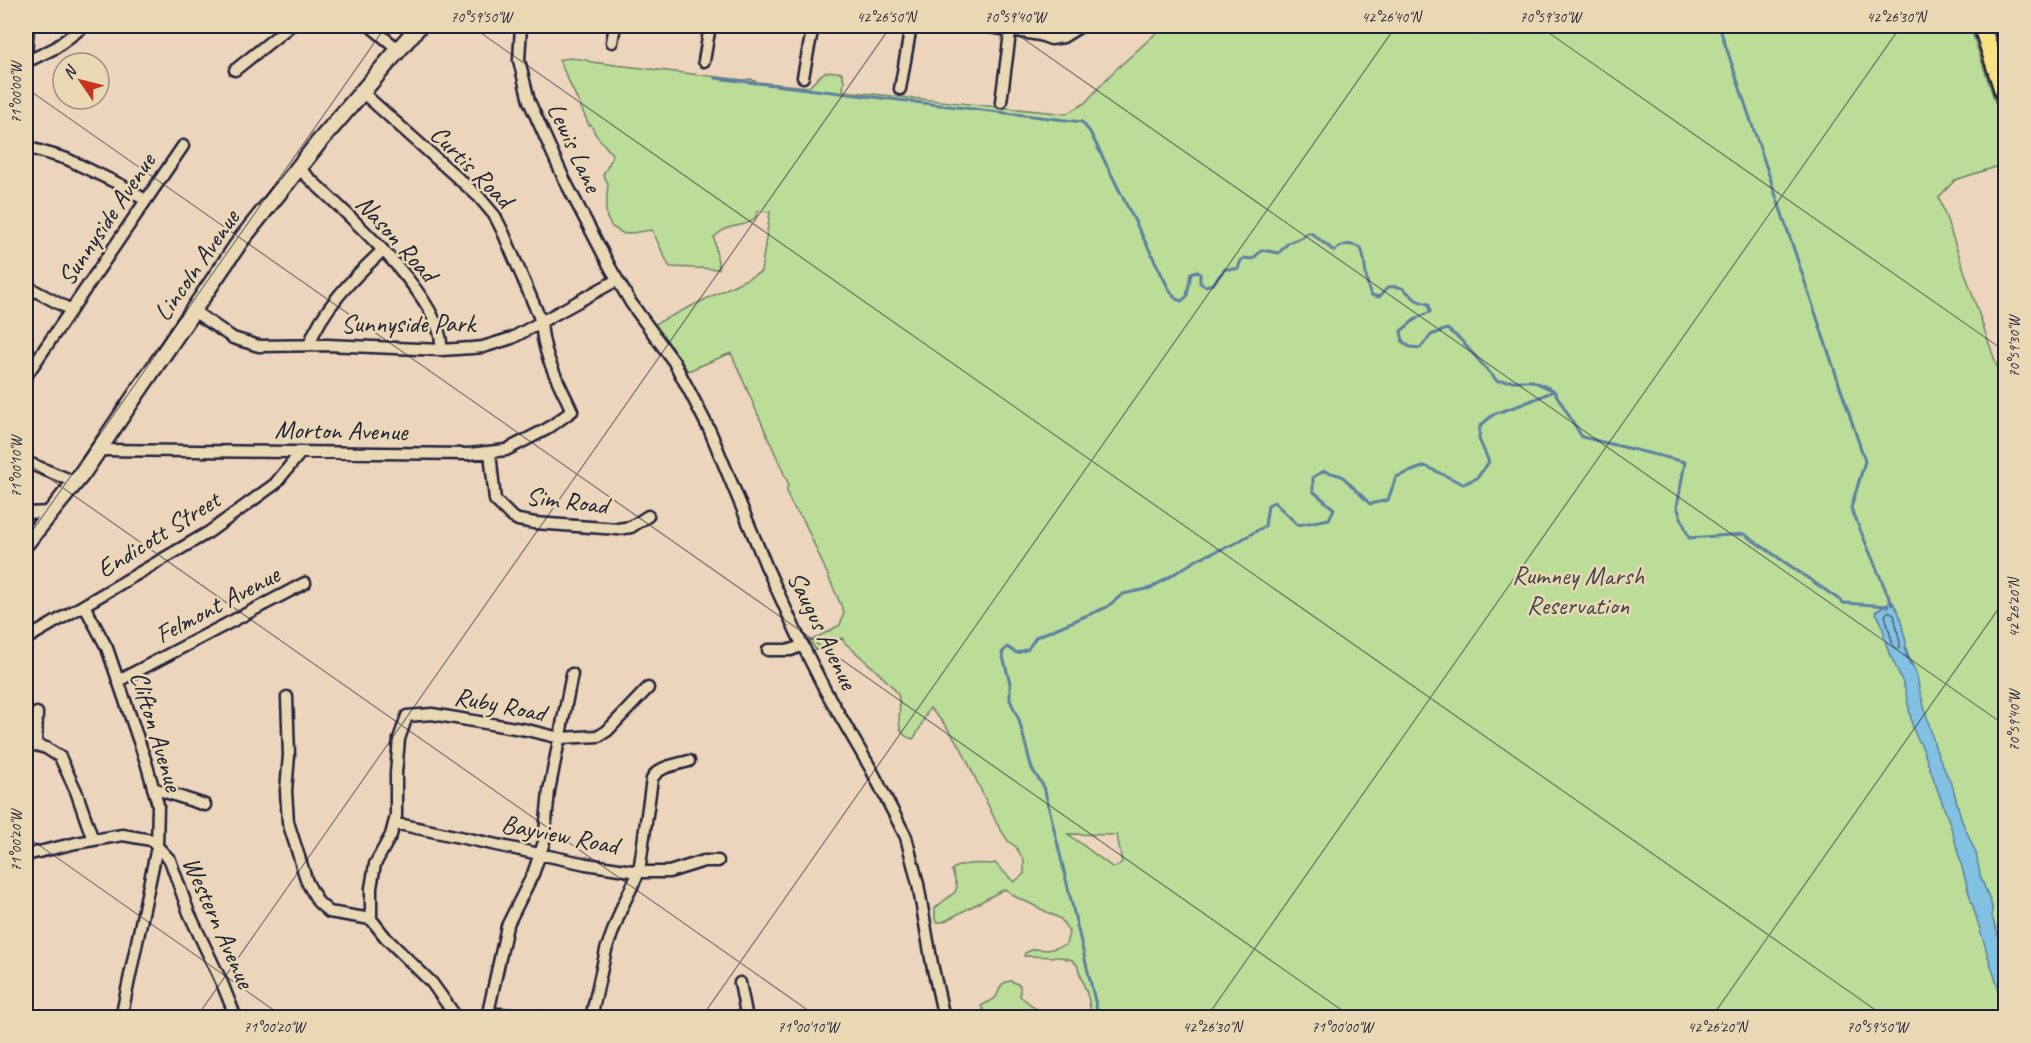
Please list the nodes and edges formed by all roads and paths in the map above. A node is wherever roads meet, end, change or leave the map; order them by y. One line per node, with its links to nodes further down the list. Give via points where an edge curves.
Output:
1 (28, 26): 19 (street)
2 (84, 26): 21 (street)
3 (290, 26): 22 (street)
4 (370, 26): 18 (street)
5 (419, 26): 18 (main road, Lincoln Avenue)
6 (521, 26): 33 (street, Lewis Lane, via 519,60 529,101 564,179)
7 (615, 26): 17 (street)
8 (710, 26): 20 (street)
9 (813, 26): 23 (street)
10 (911, 26): 24 (street)
11 (984, 26): 15 (street)
12 (1082, 26): 15 (street, via 1051,39)
13 (1982, 26): 26 (main road)
14 (2001, 26): 16 (main road)
15 (1010, 28): 27 (street)
16 (2006, 39)
17 (612, 42)
18 (399, 50): 25 (main road, Lincoln Avenue)
19 (26, 56)
20 (704, 61)
21 (26, 62)
22 (235, 70)
23 (802, 77)
24 (900, 89)
25 (362, 92): 30 (main road, Lincoln Avenue); 37 (street, Curtis Road, via 495,216)
26 (2006, 100)
27 (1001, 102)
28 (183, 146): 31 (street, Sunnyside Avenue)
29 (26, 147): 31 (street, via 67,159)
30 (298, 168): 32 (street, Nason Road); 36 (main road, Lincoln Avenue)
31 (145, 200): 35 (street, Sunnyside Avenue)
32 (382, 251): 38 (street, via 336,300 315,328); 39 (street, Nason Road, via 416,288 437,322)
33 (617, 280): 37 (street, Sunnyside Park); 54 (street, Saugus Avenue, via 674,362 710,431)
34 (26, 286): 35 (street)
35 (71, 310): 40 (street, Sunnyside Avenue)
36 (192, 310): 38 (street, Sunnyside Park, via 242,341 259,346); 42 (main road, Lincoln Avenue)
37 (541, 321): 39 (street, Sunnyside Park, via 512,338 483,347); 41 (street, Curtis Road, via 548,361)
38 (309, 345): 39 (street, Sunnyside Park)
39 (441, 350)
40 (26, 376)
41 (572, 411): 44 (street, Morton Avenue, via 506,450)
42 (98, 450): 43 (street, Morton Avenue); 46 (main road, Lincoln Avenue)
43 (301, 452): 44 (street, Morton Avenue); 52 (street, Endicott Street, via 275,484 209,532)
44 (490, 452): 49 (street, Sim Road, via 495,500 518,520 618,529 631,527)
45 (26, 462): 46 (street)
46 (75, 483): 47 (main road, Lincoln Avenue)
47 (51, 512): 48 (street); 50 (main road, Lincoln Avenue)
48 (26, 513)
49 (648, 516)
50 (26, 543)
51 (305, 583): 57 (street, Felmont Avenue)
52 (84, 605): 53 (street, Endicott Street); 57 (street, Clifton Avenue, via 107,648)
53 (26, 639)
54 (802, 645): 55 (street, via 791,650); 82 (street, Saugus Avenue, via 906,837)
55 (768, 650)
56 (572, 674): 61 (street)
57 (118, 681): 64 (street, Clifton Avenue)
58 (648, 688): 61 (street, Ruby Road, via 599,736)
59 (287, 698): 73 (street, via 288,822 307,882 329,912)
60 (37, 714): 62 (street)
61 (560, 738): 66 (street, Ruby Road, via 432,714 407,716 399,739); 69 (street)
62 (31, 746): 67 (street, via 46,748 60,757)
63 (689, 761): 72 (street, via 655,774)
64 (153, 788): 65 (street); 68 (street, Clifton Avenue, via 158,805)
65 (205, 805)
66 (394, 823): 69 (street, Bayview Road); 73 (street, via 375,864)
67 (93, 840): 68 (street, via 123,835 151,840); 70 (street)
68 (157, 847): 76 (street, Clifton Avenue); 77 (street, Western Avenue, via 170,860 189,913)
69 (540, 854): 72 (street, Bayview Road); 75 (street, via 507,926)
70 (26, 855)
71 (718, 861): 72 (street, Bayview Road, via 704,861 669,873)
72 (639, 872): 80 (street, via 606,950)
73 (371, 919): 78 (street, via 432,983)
74 (740, 983): 81 (street)
75 (483, 1015): 79 (street)
76 (121, 1017)
77 (236, 1017)
78 (457, 1017)
79 (546, 1017)
80 (591, 1017)
81 (747, 1017)
82 (944, 1017)

